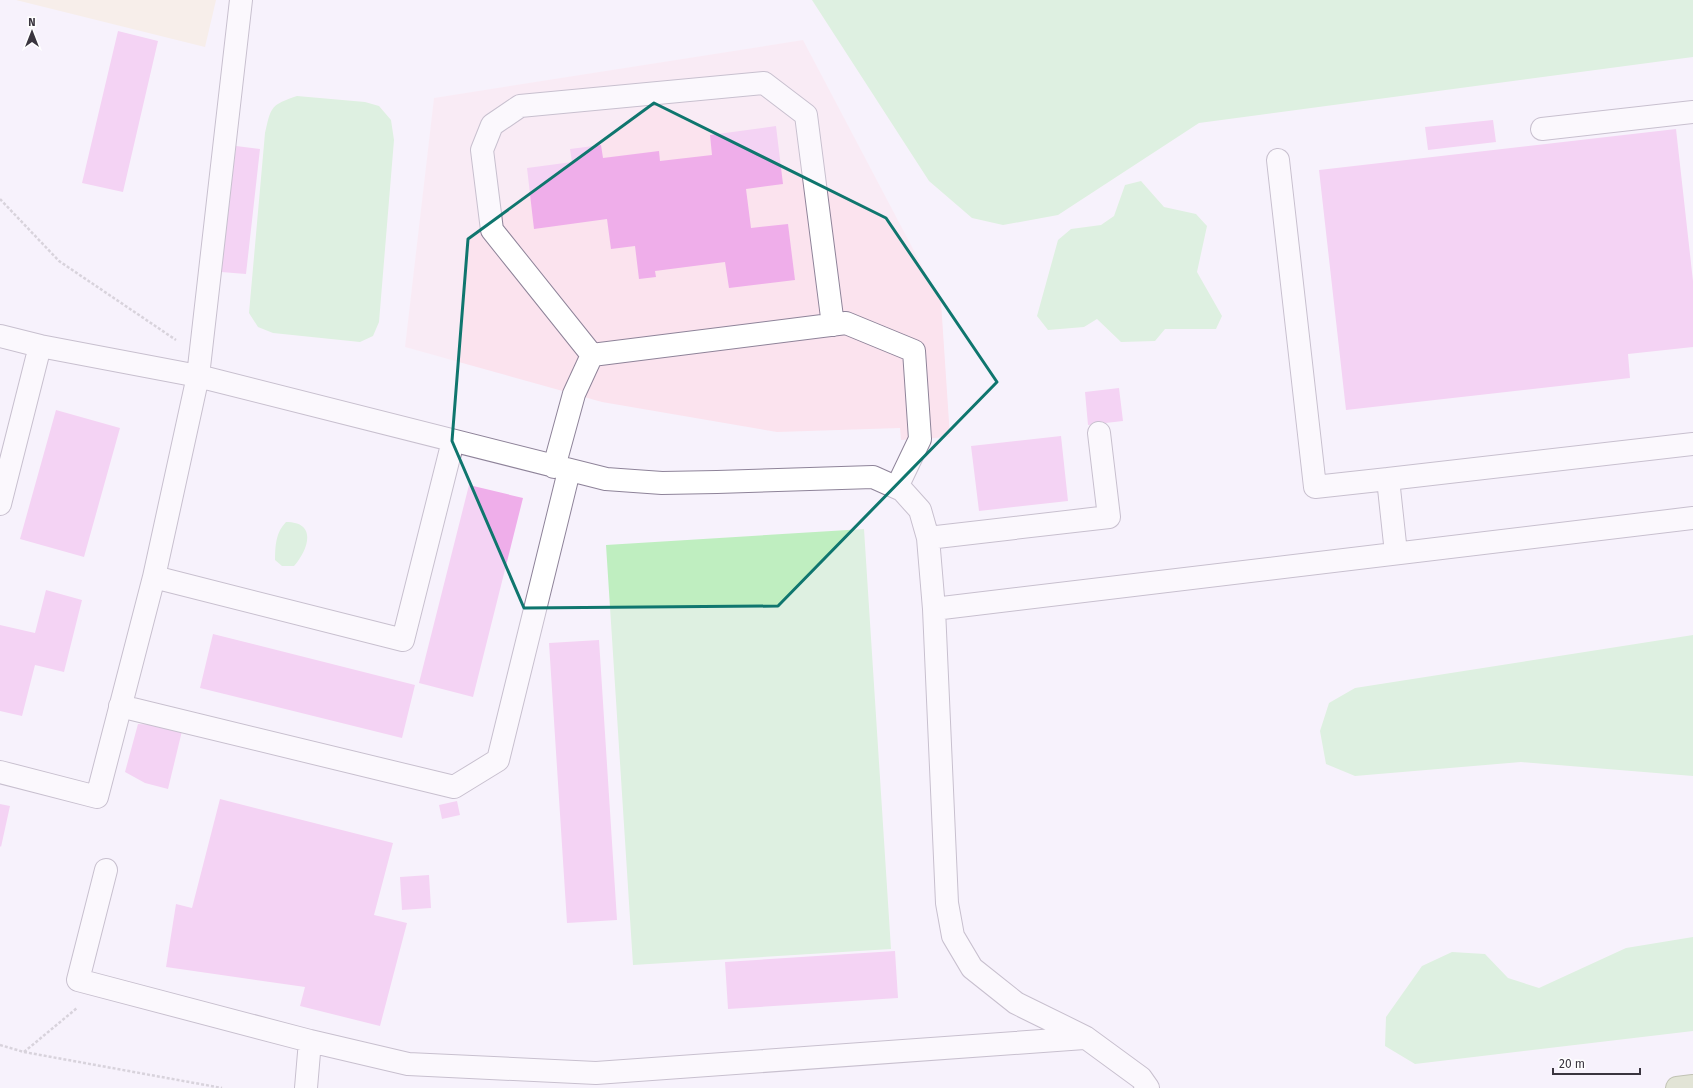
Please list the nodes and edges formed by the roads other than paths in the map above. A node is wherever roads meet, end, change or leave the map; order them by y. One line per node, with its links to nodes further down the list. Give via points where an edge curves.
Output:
1 (241, 0): 9 (street)
2 (1693, 112): 3 (street)
3 (1542, 129)
4 (1278, 160): 14 (street, via 1315,487)
5 (833, 325): 8 (street); 8 (street, via 806,115 764,83 520,106 492,125 482,150 492,230); 15 (street, via 846,323 914,351 920,439)
6 (0, 336): 7 (street)
7 (40, 346): 9 (street); 16 (street)
8 (592, 355): 13 (street, via 574,394)
9 (198, 376): 11 (street); 20 (street)
10 (1099, 433): 18 (street, via 1109,517)
11 (453, 441): 13 (street); 20 (street, via 403,640)
12 (1693, 444): 14 (street)
13 (562, 469): 15 (street, via 606,479 662,483 873,476); 22 (street, via 498,760 454,787)
14 (1388, 479): 19 (street)
15 (897, 487): 18 (street, via 920,510)
16 (0, 504)
17 (1693, 518): 19 (street)
18 (928, 538): 21 (street)
19 (1396, 553): 21 (street)
20 (154, 577): 22 (street)
21 (934, 609): 25 (street, via 947,903 953,936 972,968 1010,999)
22 (120, 706): 23 (street, via 97,797)
23 (0, 772)
24 (106, 870): 26 (street, via 78,980)
25 (1085, 1038): 26 (street, via 596,1072 408,1064); 29 (street, via 1141,1078)
26 (310, 1041): 28 (street)
27 (1693, 1086): 30 (main road)
28 (306, 1088)
29 (1148, 1088)
30 (1677, 1088)

